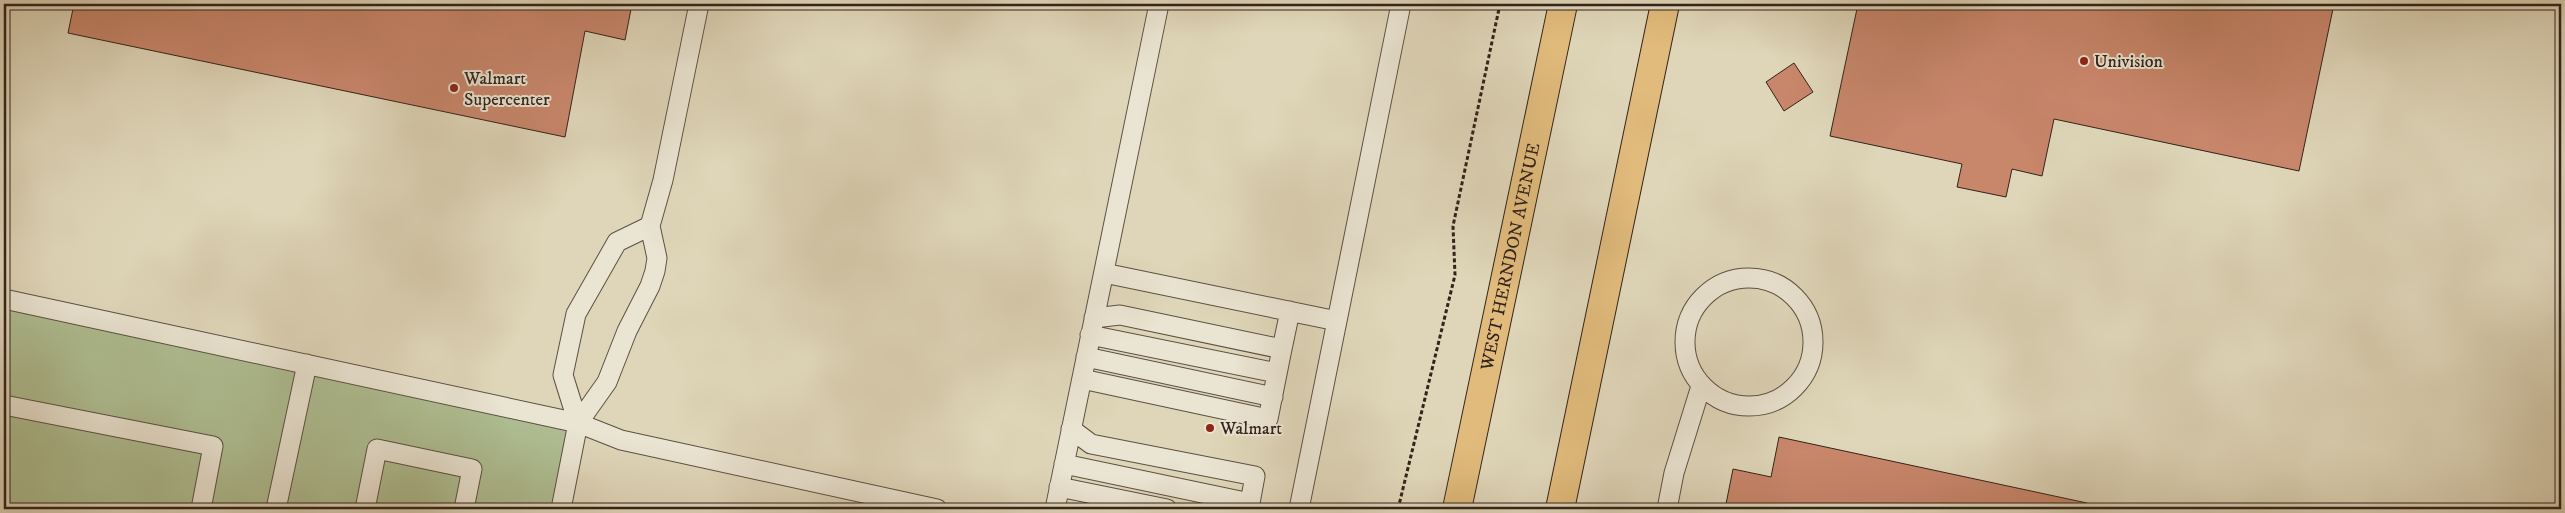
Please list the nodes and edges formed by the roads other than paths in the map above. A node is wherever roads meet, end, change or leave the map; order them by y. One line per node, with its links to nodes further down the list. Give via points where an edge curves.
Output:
1 (699, 4): 6 (lane)
2 (1159, 4): 7 (lane)
3 (1401, 4): 10 (lane)
4 (1563, 4): 34 (main road, WEST HERNDON AVENUE)
5 (1665, 4): 35 (main road)
6 (650, 226): 20 (lane, via 657,258 650,286 627,331 608,382); 20 (lane, via 617,242 576,314 563,375)
7 (1104, 273): 9 (lane); 11 (lane)
8 (4, 299): 14 (lane)
9 (1290, 312): 10 (lane); 12 (lane)
10 (1337, 320): 33 (lane)
11 (1092, 326): 12 (lane, via 1120,315); 13 (lane); 15 (lane)
12 (1282, 349): 15 (lane)
13 (1086, 357): 16 (lane); 18 (lane)
14 (307, 364): 20 (lane); 26 (lane)
15 (1277, 373): 18 (lane)
16 (1082, 379): 18 (lane, via 1268,419); 21 (lane)
17 (1701, 386): 17 (lane, via 1717,398 1738,406 1758,406 1778,400 1795,387 1807,370 1812,342 1806,315 1796,299 1779,285 1757,278 1735,280 1715,288 1698,303 1688,322 1684,345 1689,367); 36 (lane, via 1674,474)
18 (1273, 397)
19 (4, 405): 25 (lane, via 214,446)
20 (578, 423): 29 (lane); 30 (lane, via 621,440)
21 (1071, 430): 22 (lane); 24 (lane, via 1091,444 1255,476)
22 (1064, 464): 23 (lane); 24 (lane)
23 (1059, 487): 31 (lane); 32 (lane)
24 (1249, 506)
25 (201, 509)
26 (276, 509)
27 (364, 509): 28 (lane, via 377,449 472,469)
28 (464, 509)
29 (561, 509)
30 (937, 509)
31 (1055, 509)
32 (1167, 509)
33 (1299, 509)
34 (1457, 509)
35 (1560, 509)
36 (1667, 509)

